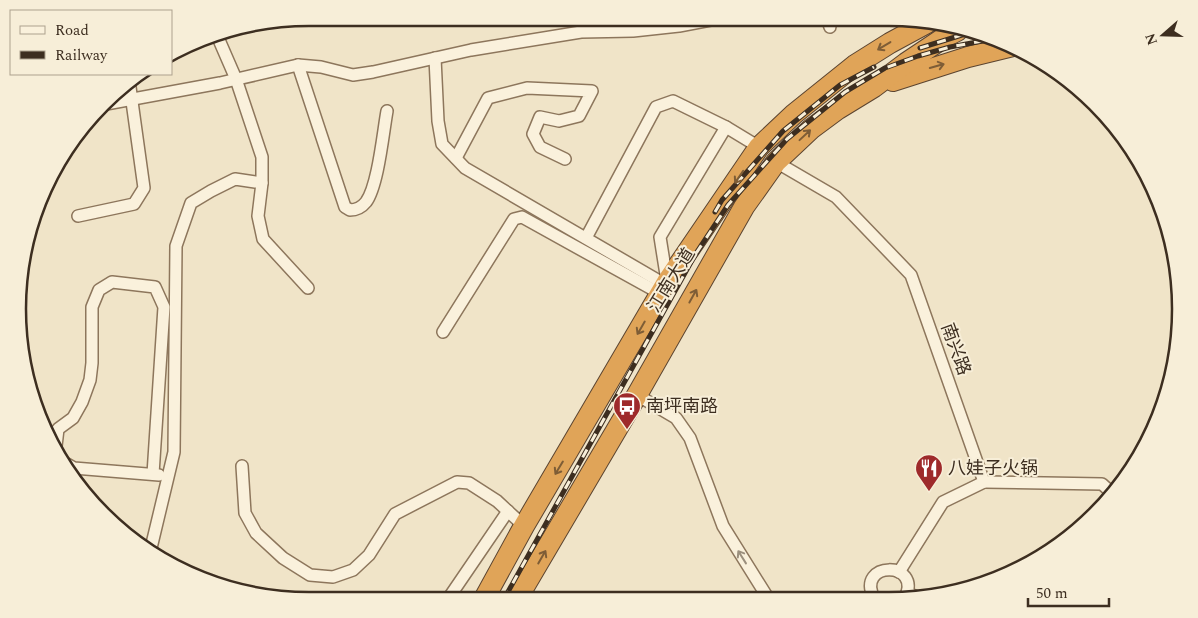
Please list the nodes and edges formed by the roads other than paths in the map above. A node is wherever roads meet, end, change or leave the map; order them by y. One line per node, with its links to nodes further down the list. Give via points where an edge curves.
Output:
1 (679, 26): 6 (street, via 581,32)
2 (918, 28): 15 (highway, 江南大道, one-way to 15, via 855,64)
3 (952, 34): 9 (highway)
4 (219, 41): 8 (street)
5 (998, 49): 9 (highway, one-way to 5)
6 (435, 58): 7 (street, via 353,75); 16 (street, via 442,144)
7 (298, 65): 8 (street); 13 (street, via 345,207 350,210 367,201 376,176)
8 (236, 79): 11 (street); 19 (street, via 262,157)
9 (874, 87): 18 (highway, 江南大道, one-way to 9, via 811,129)
10 (131, 90): 11 (street)
11 (133, 99): 12 (street); 20 (street, via 144,188 134,204)
12 (116, 102)
13 (387, 112)
14 (726, 127): 15 (street); 21 (street, via 673,101 656,106); 22 (street, via 660,237)
15 (759, 146): 22 (highway, 江南大道, one-way to 22)
16 (456, 158): 17 (street, via 488,98 526,88 592,91 579,116 559,121 540,117 534,134 540,147); 21 (street, via 465,168)
17 (565, 159)
18 (776, 162): 25 (highway, 江南大道, one-way to 18, via 744,206); 31 (street, 南兴路, via 836,197 911,275)
19 (262, 183): 23 (street, via 258,216 263,239); 30 (street, via 235,179 191,203 176,246 174,452)
20 (78, 216)
21 (586, 238): 22 (street)
22 (665, 287): 24 (street, via 522,217 514,219); 34 (highway, 江南大道, one-way to 34)
23 (308, 288)
24 (443, 332)
25 (637, 395): 40 (highway, 江南大道, one-way to 25); 41 (street, one-way to 25, via 724,526 690,438 676,418)
26 (57, 438): 29 (street, via 58,429 73,418 90,380 92,306 99,290 112,282 155,287 164,307)
27 (242, 466): 33 (street, via 245,513 256,533 283,558 310,575 333,577 353,570 369,555 395,514 457,482 469,483)
28 (76, 468): 29 (street)
29 (153, 474): 30 (street)
30 (168, 476): 35 (street)
31 (984, 482): 32 (street, via 1102,484); 36 (street, via 942,502)
32 (1107, 489)
33 (508, 511): 34 (street); 38 (street)
34 (524, 526): 39 (highway, 江南大道)
35 (152, 544)
36 (900, 572): 37 (street, via 907,581); 42 (street, via 888,569 878,573 872,582)
37 (906, 591)
38 (453, 592)
39 (488, 592)
40 (521, 592)
41 (764, 592)
42 (872, 592)

